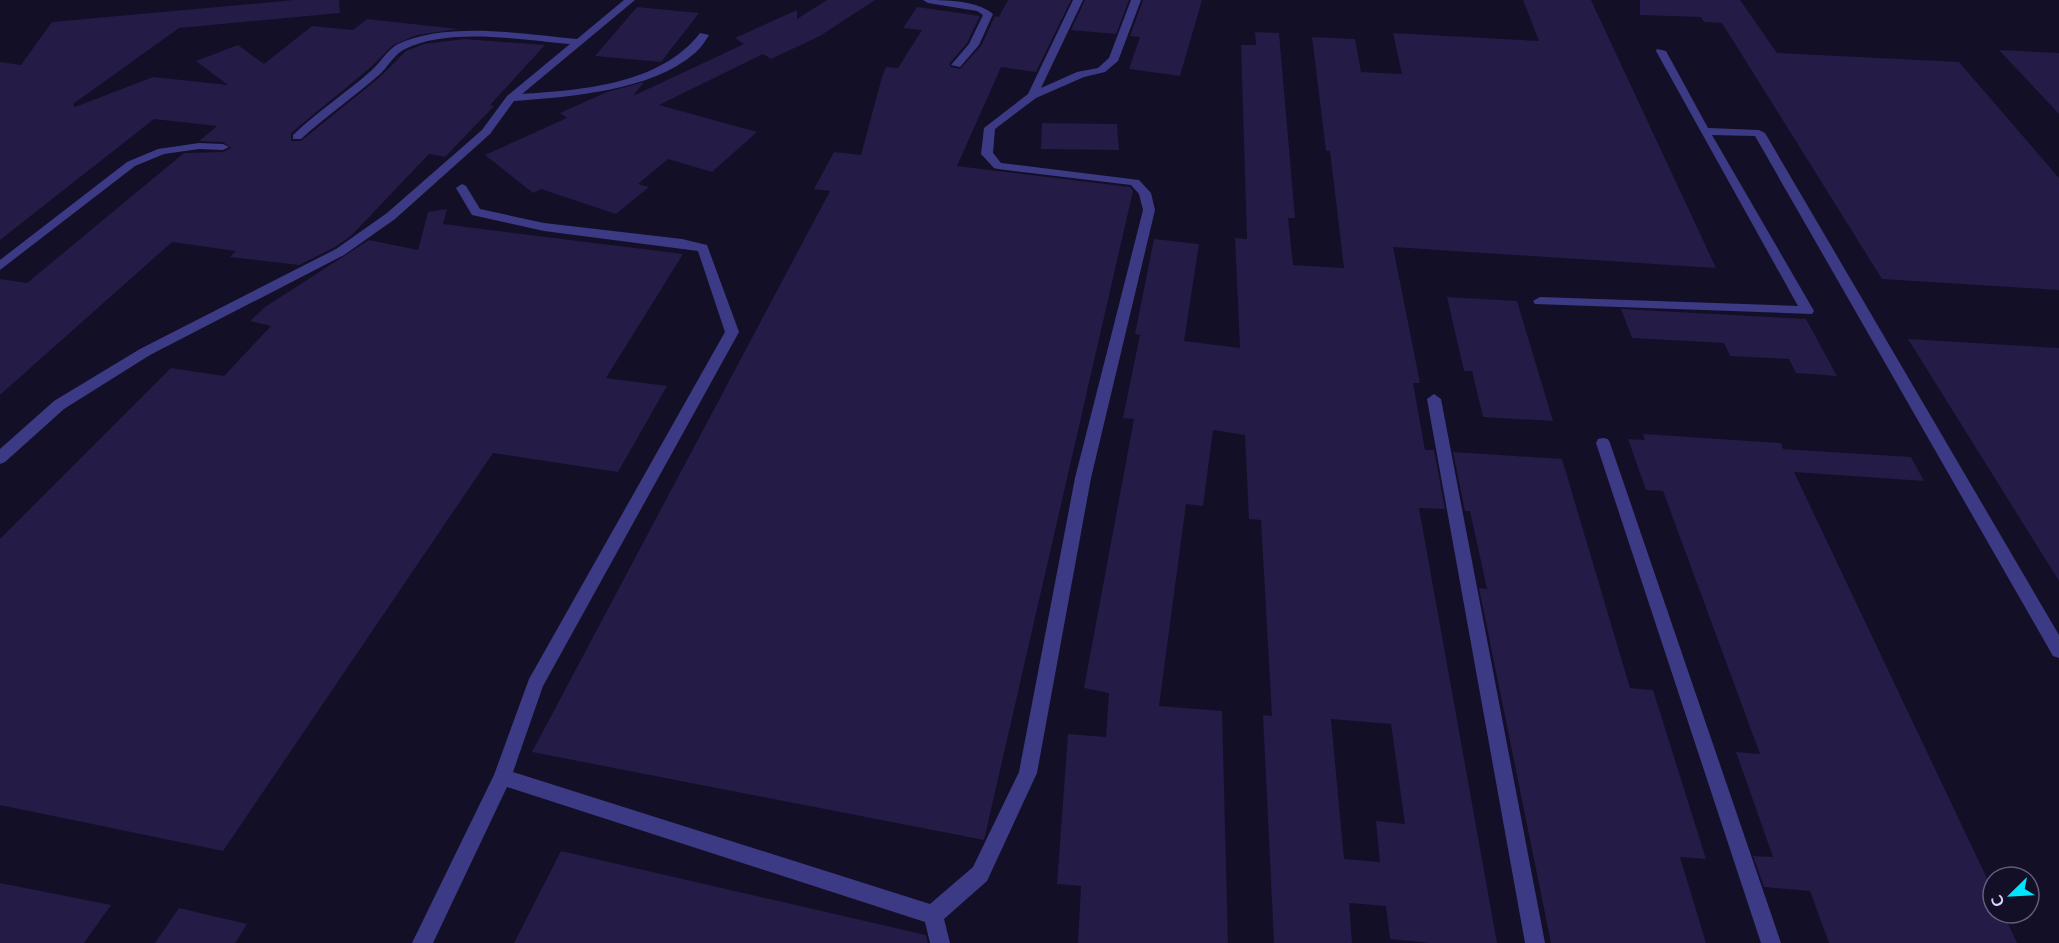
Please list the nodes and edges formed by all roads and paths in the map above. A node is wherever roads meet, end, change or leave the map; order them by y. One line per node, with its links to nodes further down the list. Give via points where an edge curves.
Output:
1 (630, 0): 6 (lane)
2 (928, 0): 8 (lane, via 980,9 988,14 974,45)
3 (1078, 0): 9 (lane)
4 (1136, 0): 9 (lane, via 1114,59 1101,70 1081,74)
5 (704, 35): 10 (lane, via 690,53 648,75 561,95)
6 (577, 42): 10 (lane); 12 (lane, via 475,33 400,47 376,72)
7 (1661, 51): 11 (lane)
8 (956, 65)
9 (1032, 96): 22 (lane, via 990,128 987,154 998,166 1135,182 1145,193 1149,210 1083,478 1028,773 980,874)
10 (511, 98): 19 (lane, via 486,132 391,216 340,252 145,352 59,405)
11 (1704, 131): 16 (lane, via 1807,311); 20 (lane, via 1758,133)
12 (297, 137)
13 (223, 147): 15 (lane, via 162,151 132,164)
14 (462, 188): 21 (lane, via 476,212 544,227 703,248 732,332 535,684)
15 (0, 266)
16 (1540, 301)
17 (1434, 399): 25 (lane)
18 (1603, 443): 26 (lane)
19 (0, 458)
20 (2059, 651)
21 (502, 777): 22 (lane); 23 (lane)
22 (933, 915): 24 (lane)
23 (422, 943)
24 (940, 943)
25 (1535, 943)
26 (1771, 943)

